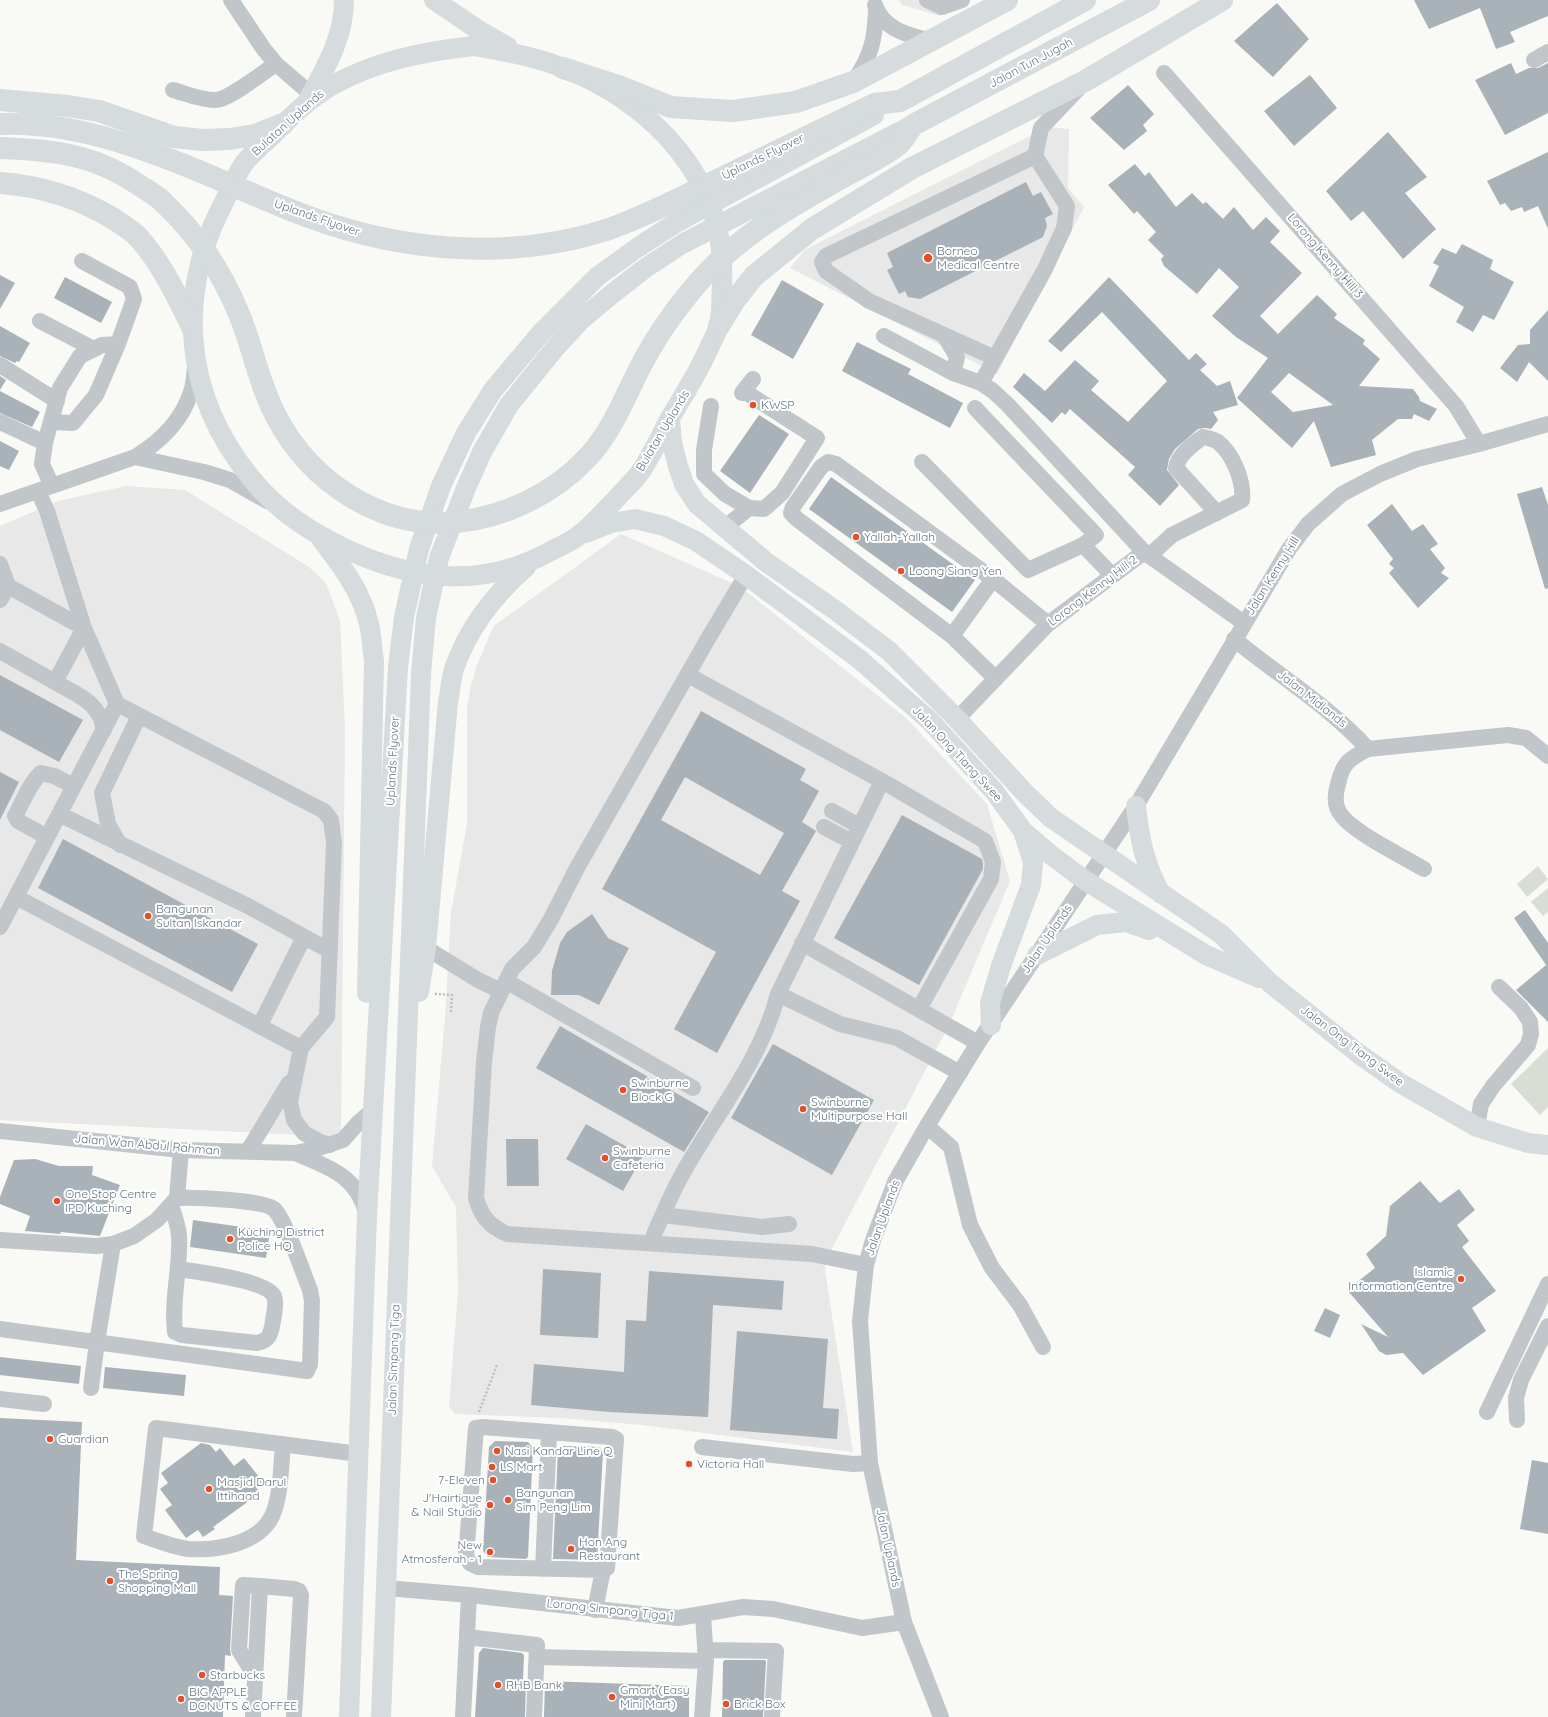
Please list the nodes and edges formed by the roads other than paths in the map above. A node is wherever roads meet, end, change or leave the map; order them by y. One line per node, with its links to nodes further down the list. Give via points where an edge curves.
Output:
1 (231, 0): 13 (street)
2 (344, 0): 19 (main road, via 339,35 332,56)
3 (434, 0): 12 (main road, via 480,32)
4 (927, 0): 5 (street, via 942,7)
5 (962, 0)
6 (1007, 0): 11 (highway)
7 (1085, 0): 21 (highway)
8 (1149, 0): 24 (highway, Jalan Tun Jugah)
9 (1222, 0): 16 (highway)
10 (875, 5): 11 (street, via 884,20 904,34); 17 (street, via 874,40 870,53)
11 (931, 41): 17 (highway)
12 (523, 55): 14 (main road, Bulatan Uplands); 19 (main road, Bulatan Uplands, via 473,46 425,52 373,66)
13 (276, 64): 18 (street, via 217,100); 19 (street)
14 (563, 68): 17 (highway, via 671,107 733,111 796,102); 30 (main road, Bulatan Uplands, via 604,88 639,111 673,142 698,178 716,220 723,263)
15 (1164, 73): 50 (street, Lorong Kenny Hill 3, via 1456,406)
16 (1085, 81): 26 (street, via 1041,128); 30 (highway, via 912,168 812,229 754,276)
17 (853, 82)
18 (173, 90)
19 (308, 99): 23 (main road, Bulatan Uplands)
20 (0, 100): 23 (highway, via 99,111 174,137 203,140 255,135)
21 (900, 101): 22 (highway, Uplands Flyover, via 875,104 658,208 606,230 554,243 502,248 443,248 390,241 343,230 121,143 59,128); 120 (main road, Uplands Flyover, via 674,224 598,276 536,338 493,390 466,433 441,486 419,550 404,617 398,667)
22 (0, 124)
23 (283, 124): 31 (main road, Bulatan Uplands, via 245,163 220,210 204,246 197,277)
24 (913, 125): 25 (highway, via 900,144 760,227 710,271 676,310 646,355 610,427 588,458 560,482 508,511 480,519 438,524 377,511 355,500 309,465 290,441 275,414 240,316 210,256 163,202 125,175 93,160 52,152); 114 (main road, Uplands Flyover, via 682,244 644,269 582,319 556,346 509,405 482,452 439,558 426,618)
25 (0, 148)
26 (1035, 156): 32 (street, via 826,256 822,262 826,272 869,301); 36 (street, via 1067,206 1064,228 1044,271)
27 (0, 183): 31 (highway, via 63,194 94,207 138,237 177,294)
28 (82, 261): 34 (street, via 130,288 134,299)
29 (40, 321): 35 (street)
30 (719, 326): 45 (main road, Bulatan Uplands, via 699,371)
31 (192, 327): 37 (main road, Bulatan Uplands)
32 (944, 335): 36 (street); 39 (street, via 957,357)
33 (884, 336): 39 (street)
34 (118, 344): 35 (street, via 102,345); 47 (street, via 96,395 73,423)
35 (94, 349): 42 (street, via 80,356 60,388)
36 (995, 358): 41 (street)
37 (196, 360): 51 (street, via 192,392 179,417 154,446); 58 (main road, Bulatan Uplands, via 204,397 221,434 250,478)
38 (0, 365): 42 (street)
39 (953, 373): 41 (street)
40 (753, 379): 54 (street, via 742,393 747,393 817,438)
41 (981, 383): 64 (street, via 1008,404)
42 (57, 401): 47 (street)
43 (711, 406): 57 (street, via 704,450 704,474 725,494)
44 (975, 408): 63 (street, via 1096,535)
45 (670, 419): 60 (main road, Jalan Ong Tiang Swee, via 672,442 684,484 698,504); 62 (main road, Bulatan Uplands, via 640,472 608,508)
46 (0, 422): 49 (street)
47 (52, 422): 49 (street)
48 (1548, 424): 50 (street, Jalan Kenny Hill)
49 (45, 443): 53 (street, via 42,466)
50 (1478, 444): 72 (street, Jalan Kenny Hill, via 1417,459 1380,474 1342,494 1308,524 1289,549)
51 (135, 456): 53 (street); 58 (street, via 230,480)
52 (922, 462): 63 (street, via 1028,570)
53 (45, 489): 56 (street); 74 (street, via 47,511)
54 (782, 493): 55 (street); 57 (street, via 764,509)
55 (796, 502): 69 (street, via 821,467 828,462 836,464); 75 (street, via 791,513 797,519)
56 (0, 504)
57 (749, 508): 60 (street)
58 (281, 510): 61 (main road, Bulatan Uplands)
59 (1217, 513): 59 (street, via 1242,500 1243,492 1227,451 1217,441 1203,437 1184,455 1176,468); 64 (street, via 1172,535)
60 (724, 528): 83 (main road, Jalan Ong Tiang Swee, via 766,562 889,651)
61 (318, 536): 65 (main road, Bulatan Uplands, via 367,558 419,574 492,574); 120 (main road, via 343,568 359,596 369,624 374,661 367,1003)
62 (577, 537): 65 (main road, Bulatan Uplands); 67 (main road, Jalan Ong Tiang Swee, via 611,523 635,519 650,522 696,540)
63 (1083, 545): 68 (street)
64 (1147, 554): 68 (street, Lorong Kenny Hill 2); 72 (street, Lorong Kenny Hill 2)
65 (537, 558): 106 (main road, via 505,585 484,610 454,669 448,702)
66 (0, 564): 70 (street)
67 (746, 575): 78 (street); 94 (main road, Jalan Ong Tiang Swee, via 859,659 930,721 994,791)
68 (1112, 575): 73 (street, Lorong Kenny Hill 2)
69 (993, 579): 73 (street); 75 (street)
70 (8, 586): 71 (street); 74 (street)
71 (0, 600)
72 (1244, 623): 76 (street, Jalan Kenny Hill)
73 (1048, 624): 79 (street, Lorong Kenny Hill 2)
74 (84, 628): 80 (street); 81 (street)
75 (952, 636): 79 (street)
76 (1234, 639): 85 (street, Jalan Midlands, via 1348,726); 89 (street, Jalan Kenny Hill)
77 (0, 651): 80 (street)
78 (688, 675): 87 (street); 111 (street, via 577,868 551,919 534,947 512,969)
79 (996, 679): 83 (street, Lorong Kenny Hill 2)
80 (55, 682): 84 (street, via 90,703 102,719)
81 (117, 704): 82 (street); 84 (street)
82 (139, 716): 97 (street, via 102,793 108,824); 107 (street, via 328,815 334,837)
83 (957, 719): 98 (main road, Jalan Ong Tiang Swee, via 1040,808)
84 (104, 730): 88 (street)
85 (1368, 749): 86 (street, via 1508,735 1526,738); 99 (street, via 1348,760 1341,770 1336,803 1341,816)
86 (1548, 756)
87 (882, 781): 92 (street); 115 (street, via 985,841 993,862 991,878)
88 (74, 786): 91 (street); 95 (street, via 41,773 26,796 16,816 18,821)
89 (1136, 806): 98 (street, Jalan Kenny Hill); 101 (main road, via 1143,855)
90 (832, 812): 92 (street)
91 (59, 814): 95 (street); 97 (street)
92 (859, 826): 96 (street)
93 (824, 827): 96 (street)
94 (1023, 831): 100 (main road, Jalan Ong Tiang Swee); 117 (main road, via 1033,862 1031,885 990,1003)
95 (47, 837): 102 (street)
96 (852, 842): 105 (street)
97 (120, 845): 104 (street, via 248,906)
98 (1103, 855): 100 (street, Jalan Uplands); 101 (main road, Jalan Ong Tiang Swee)
99 (1424, 869)
100 (1086, 881): 108 (street, Jalan Uplands); 109 (main road, Jalan Ong Tiang Swee)
101 (1161, 894): 110 (main road, Jalan Ong Tiang Swee, via 1221,934)
102 (16, 897): 103 (street); 116 (street)
103 (0, 927)
104 (304, 937): 107 (street); 116 (street)
105 (802, 943): 113 (street); 115 (street)
106 (426, 948): 111 (street, via 478,980); 121 (main road)
107 (330, 950): 119 (street, via 328,1018)
108 (1037, 955): 109 (main road, via 1097,924 1126,922); 117 (street, Jalan Uplands)
109 (1206, 955): 110 (main road, Jalan Ong Tiang Swee)
110 (1270, 983): 127 (main road, Jalan Ong Tiang Swee, via 1400,1083)
111 (504, 986): 124 (street); 139 (street, via 491,1013 484,1062 476,1198 480,1212 490,1225 507,1234)
112 (1499, 987): 127 (street, via 1521,1008 1530,1022 1531,1034 1528,1045 1483,1100)
113 (778, 994): 123 (street, via 840,1024 897,1038); 135 (street, via 760,1043 683,1172)
114 (407, 1003): 121 (main road, Jalan Simpang Tiga)
115 (919, 1009): 118 (street)
116 (260, 1025): 119 (street)
117 (990, 1025): 118 (street, Jalan Uplands)
118 (978, 1043): 123 (street, Jalan Uplands)
119 (301, 1048): 122 (street)
120 (376, 1056): 125 (main road)
121 (406, 1056): 162 (main road, Jalan Simpang Tiga)
122 (295, 1073): 129 (street, via 290,1102 294,1120 304,1133); 132 (street)
123 (960, 1073): 126 (street, Jalan Uplands)
124 (693, 1088)
125 (373, 1110): 129 (street, via 343,1140); 136 (main road)
126 (927, 1126): 141 (street, Jalan Uplands, via 895,1182); 148 (street, via 951,1147 970,1225 992,1268 1020,1305)
127 (1477, 1127): 130 (main road, Jalan Ong Tiang Swee, via 1528,1143)
128 (0, 1131): 131 (street, Jalan Wan Abdul Rahman)
129 (330, 1145): 133 (street)
130 (1548, 1146)
131 (181, 1150): 132 (street, Jalan Wan Abdul Rahman); 134 (street)
132 (248, 1152): 133 (street, Jalan Wan Abdul Rahman)
133 (295, 1153): 136 (street, via 333,1169 352,1184 363,1199)
134 (174, 1201): 140 (street, via 157,1220 134,1236); 142 (street, via 179,1234); 149 (street, via 226,1200 273,1208 281,1219 310,1290 312,1301 310,1364 307,1371)
135 (663, 1215): 137 (street, via 762,1227); 139 (street)
136 (367, 1216): 158 (main road)
137 (789, 1224)
138 (0, 1240): 140 (street, via 96,1246)
139 (652, 1242): 141 (street, via 812,1254)
140 (113, 1244): 147 (street)
141 (866, 1265): 159 (street, Jalan Uplands, via 860,1321)
142 (178, 1269): 146 (street, via 176,1332); 146 (street, via 254,1284 274,1295 276,1301 271,1335 265,1341 257,1343)
143 (1548, 1284): 153 (street)
144 (1548, 1326): 154 (street, via 1521,1380 1516,1398)
145 (0, 1329): 147 (street)
146 (199, 1337): 149 (street)
147 (97, 1342): 149 (street); 150 (street)
148 (1042, 1347)
149 (197, 1357)
150 (91, 1388)
151 (0, 1399): 152 (street)
152 (44, 1404)
153 (1487, 1412)
154 (1517, 1420)
155 (549, 1433): 160 (street); 160 (street, via 476,1428 466,1557 478,1567); 161 (street, via 616,1439 607,1568)
156 (283, 1444): 156 (street, via 278,1493 272,1516 263,1528 247,1541 212,1548 188,1549 144,1536 156,1428); 158 (street)
157 (702, 1447): 159 (street, via 853,1464)
158 (359, 1454): 172 (main road)
159 (870, 1463): 166 (street, Jalan Uplands)
160 (543, 1569): 161 (street)
161 (604, 1570): 164 (street)
162 (386, 1588): 163 (street, Lorong Simpang Tiga 1); 173 (main road, Jalan Simpang Tiga)
163 (469, 1594): 164 (street, Lorong Simpang Tiga 1); 167 (street)
164 (595, 1610): 165 (street, Lorong Simpang Tiga 1, via 678,1618)
165 (703, 1615): 166 (street, Lorong Simpang Tiga 1, via 743,1607 773,1609 862,1628); 168 (street)
166 (904, 1622): 178 (street, Jalan Uplands)
167 (468, 1637): 169 (street, via 537,1645); 174 (street)
168 (706, 1656): 169 (street); 176 (street); 177 (street, via 776,1651)
169 (537, 1657): 175 (street)
170 (253, 1717): 171 (street, via 260,1586 294,1589 301,1595)
171 (294, 1717)
172 (349, 1717)
173 (381, 1717)
174 (462, 1717)
175 (534, 1717)
176 (702, 1717)
177 (772, 1717)
178 (941, 1717)

